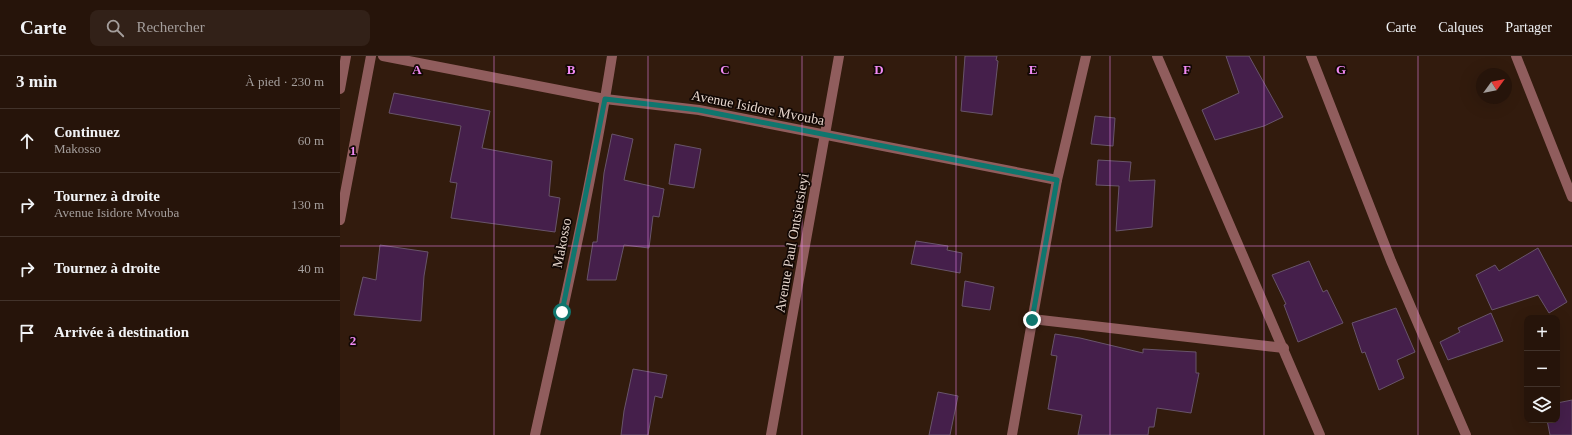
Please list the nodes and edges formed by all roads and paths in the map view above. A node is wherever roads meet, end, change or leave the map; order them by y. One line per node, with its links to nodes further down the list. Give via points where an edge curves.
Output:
1 (346, 56): 10 (street)
2 (371, 56): 15 (street)
3 (383, 56): 11 (street, Avenue Isidore Mvouba)
4 (612, 56): 11 (street, Makosso)
5 (839, 56): 12 (street, Avenue Paul Ontsietsieyi)
6 (1086, 56): 13 (street)
7 (1157, 56): 17 (street)
8 (1311, 56): 22 (street, via 1391,261)
9 (1516, 56): 14 (street)
10 (340, 89)
11 (605, 99): 12 (street, Avenue Isidore Mvouba, via 699,110); 18 (street, Makosso)
12 (826, 136): 13 (street, Avenue Isidore Mvouba); 19 (street, Avenue Paul Ontsietsieyi)
13 (1057, 180): 16 (street)
14 (1572, 197)
15 (340, 220)
16 (1032, 320): 17 (street); 20 (street)
17 (1284, 348): 21 (street)
18 (535, 435)
19 (771, 435)
20 (1012, 435)
21 (1320, 435)
22 (1466, 435)

